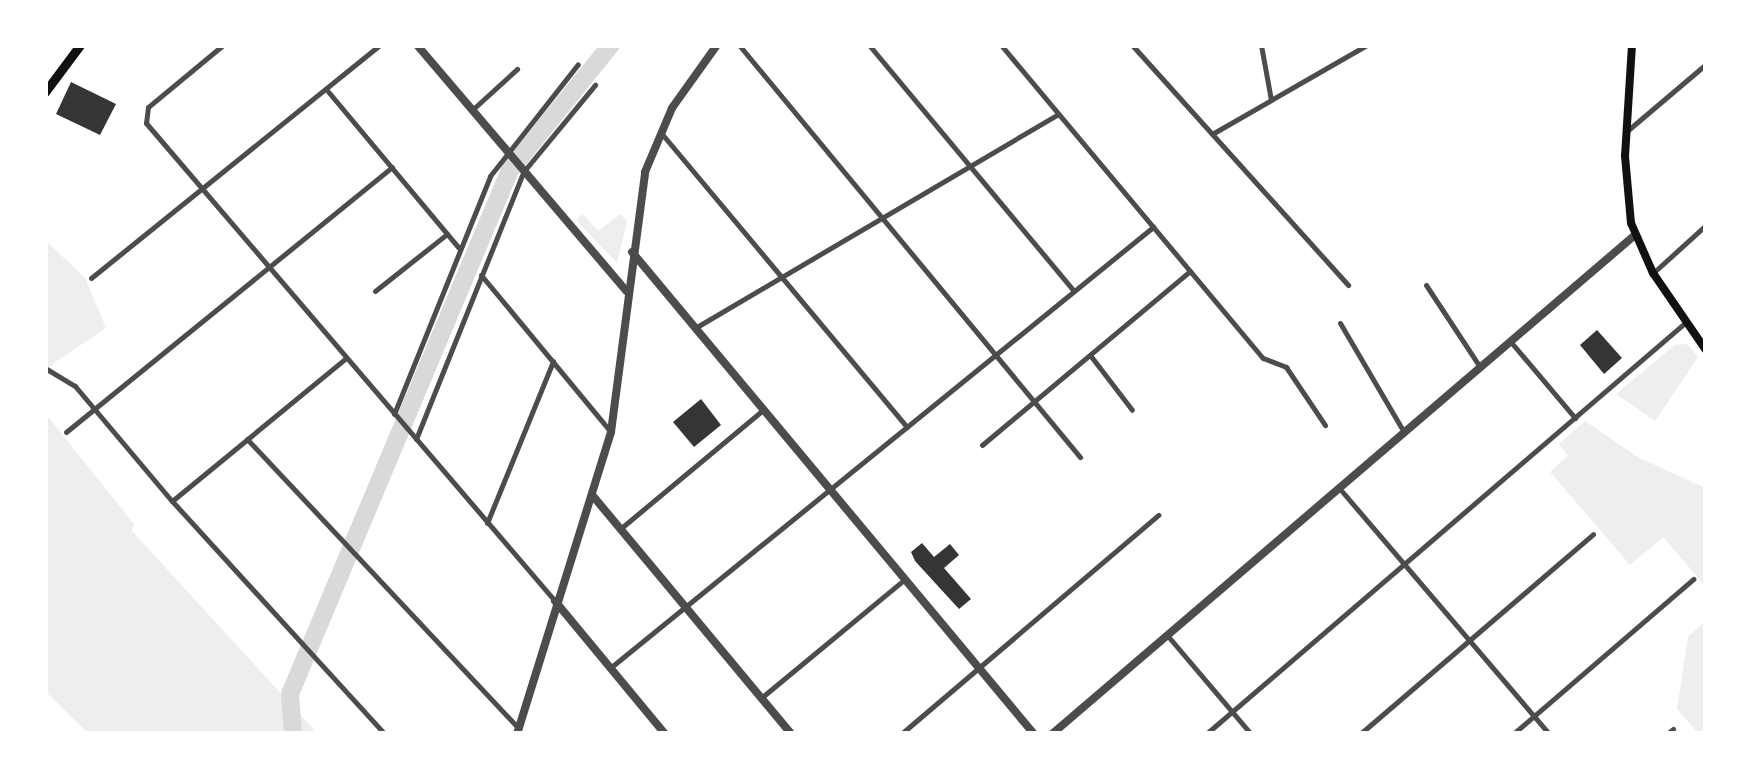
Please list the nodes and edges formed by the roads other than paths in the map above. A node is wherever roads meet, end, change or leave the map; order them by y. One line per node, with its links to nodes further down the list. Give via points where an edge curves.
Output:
1 (80, 45): 18 (main road)
2 (223, 45): 29 (street, via 144,117)
3 (380, 45): 17 (street)
4 (417, 45): 20 (street)
5 (717, 45): 22 (street)
6 (739, 45): 30 (street)
7 (869, 45): 26 (street)
8 (1000, 45): 21 (street)
9 (1132, 45): 24 (street)
10 (1261, 45): 19 (street)
11 (1367, 45): 19 (street)
12 (1632, 45): 23 (main road)
13 (578, 64): 25 (street)
14 (1706, 64): 23 (street)
15 (517, 70): 20 (street)
16 (595, 85): 28 (street)
17 (326, 88): 27 (street); 29 (street)
18 (45, 92)
19 (1271, 100): 24 (street)
20 (472, 110): 25 (street)
21 (1058, 114): 26 (street); 32 (street)
22 (660, 132): 36 (street, via 645,172); 41 (street)
23 (1625, 133): 34 (main road)
24 (1212, 134): 43 (street)
25 (509, 153): 28 (street); 35 (street)
26 (970, 166): 30 (street); 47 (street)
27 (392, 167): 33 (street); 37 (street)
28 (522, 169): 40 (street); 45 (street)
29 (202, 189): 37 (street); 42 (street)
30 (882, 218): 41 (street); 53 (street)
31 (1706, 225): 39 (street)
32 (1154, 227): 38 (street); 47 (street)
33 (447, 234): 35 (street); 46 (street)
34 (1635, 234): 39 (main road); 51 (street)
35 (460, 249): 63 (street)
36 (632, 252): 45 (street); 50 (street)
37 (268, 268): 55 (street); 60 (street)
38 (1190, 271): 54 (street); 65 (street, via 1263,358 1286,367)
39 (1653, 272): 48 (main road)
40 (482, 275): 56 (street); 71 (street)
41 (781, 277): 50 (street); 66 (street)
42 (91, 278)
43 (1348, 285)
44 (1426, 286): 57 (street)
45 (626, 291): 68 (street)
46 (375, 292)
47 (1074, 292): 53 (street)
48 (1686, 322): 52 (main road); 64 (street)
49 (1340, 324): 69 (street)
50 (695, 328): 61 (street)
51 (1510, 342): 57 (street); 64 (street)
52 (1706, 350)
53 (996, 355): 59 (street); 66 (street)
54 (1090, 355): 59 (street); 62 (street)
55 (346, 358): 63 (street); 70 (street)
56 (553, 361): 68 (street); 79 (street)
57 (1480, 367): 69 (street)
58 (45, 368): 60 (street, via 76,386)
59 (1034, 401): 72 (street); 73 (street)
60 (94, 409): 67 (street); 77 (street)
61 (763, 410): 75 (street); 80 (street)
62 (1132, 410)
63 (396, 417): 71 (street)
64 (1575, 418): 82 (street)
65 (1325, 425)
66 (907, 427): 75 (street)
67 (66, 432)
68 (612, 432): 76 (street)
69 (1404, 432): 74 (street)
70 (248, 439): 77 (street); 94 (street)
71 (416, 439): 79 (street)
72 (982, 445)
73 (1080, 456)
74 (1339, 488): 82 (street); 87 (street)
75 (830, 490): 83 (street); 86 (street)
76 (593, 496): 80 (street); 85 (street)
77 (172, 501): 95 (street)
78 (1158, 515): 90 (street)
79 (487, 523): 85 (street)
80 (620, 529): 86 (street)
81 (1593, 534): 88 (street)
82 (1404, 564): 88 (street); 92 (street)
83 (905, 579): 90 (street); 91 (street)
84 (1694, 579): 93 (street)
85 (554, 601): 89 (street); 94 (street)
86 (685, 607): 89 (street); 91 (street)
87 (1167, 635): 92 (street); 100 (street)
88 (1469, 640): 93 (street); 103 (street)
89 (610, 668): 96 (street)
90 (979, 668): 98 (street); 99 (street)
91 (761, 698): 97 (street)
92 (1232, 712): 101 (street); 102 (street)
93 (1534, 716): 104 (street); 105 (street)
94 (517, 731)
95 (385, 734)
96 (665, 734)
97 (791, 734)
98 (902, 734)
99 (1034, 734)
100 (1052, 734)
101 (1206, 734)
102 (1251, 734)
103 (1360, 734)
104 (1513, 734)
105 (1550, 734)

